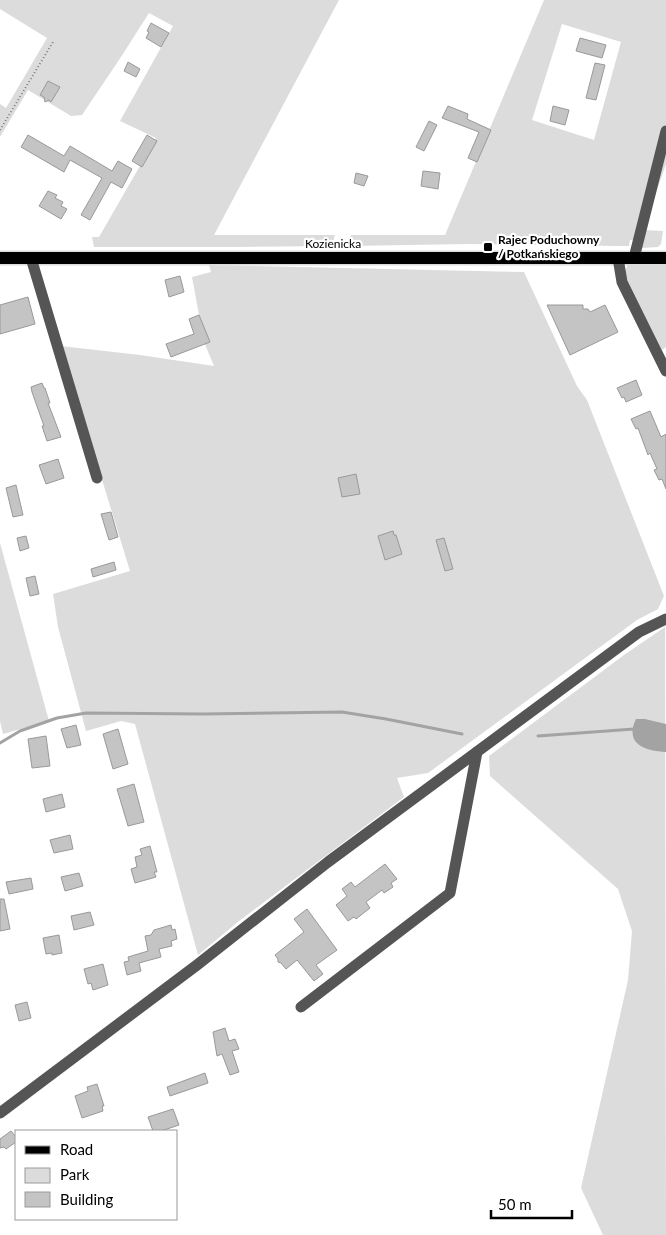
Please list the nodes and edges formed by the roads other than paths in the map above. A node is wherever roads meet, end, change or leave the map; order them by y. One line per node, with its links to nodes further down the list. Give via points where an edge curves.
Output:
1 (666, 131): 5 (street)
2 (0, 258): 3 (main road, Kozienicka)
3 (31, 258): 4 (main road, Kozienicka); 8 (street)
4 (618, 258): 5 (main road, Kozienicka); 7 (street, via 622,282)
5 (634, 258): 6 (main road, Kozienicka)
6 (666, 258)
7 (666, 371)
8 (97, 478)
9 (666, 619): 10 (street, via 639,632)
10 (477, 752): 11 (street, via 450,893); 12 (street)
11 (301, 1007)
12 (0, 1114)

